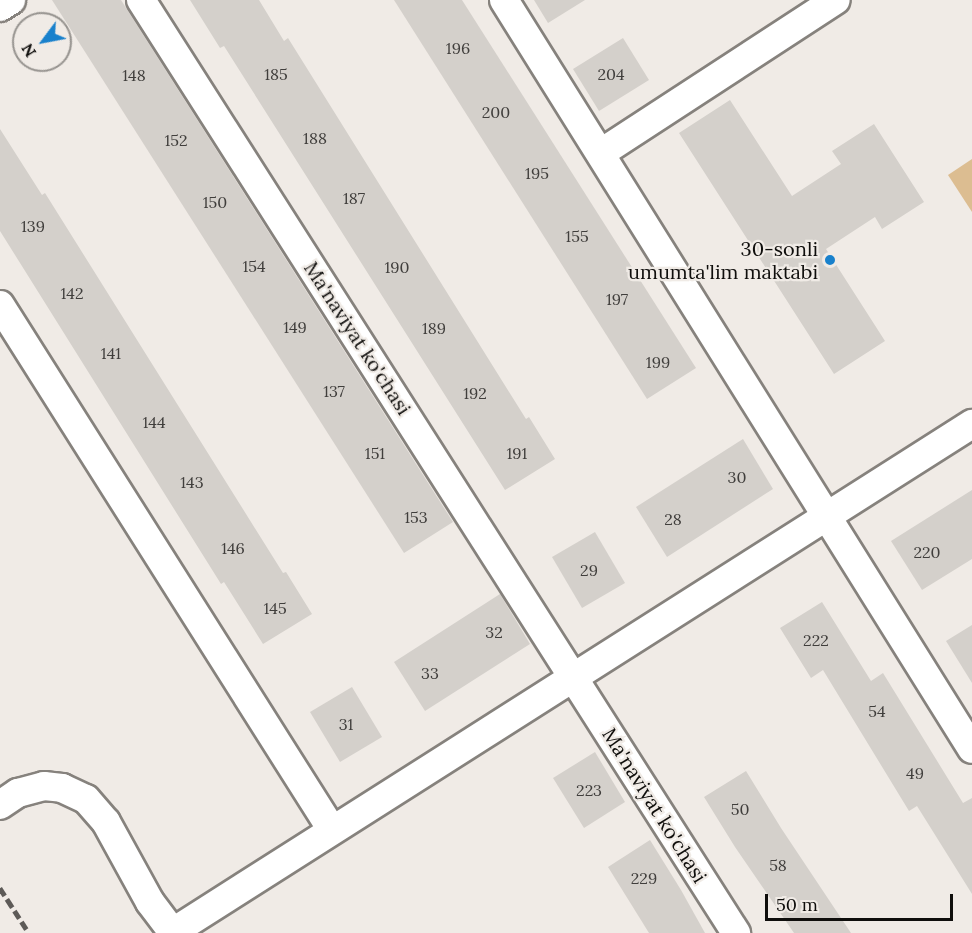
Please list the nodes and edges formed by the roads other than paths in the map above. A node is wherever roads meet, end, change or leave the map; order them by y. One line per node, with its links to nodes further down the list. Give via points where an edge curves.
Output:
1 (11, 0): 5 (street)
2 (141, 0): 10 (street, Ma'naviyat ko'chasi)
3 (504, 0): 6 (street)
4 (832, 1): 6 (street)
5 (0, 7)
6 (601, 153): 9 (street)
7 (0, 305): 13 (street)
8 (972, 424): 9 (street)
9 (827, 517): 10 (street); 11 (street)
10 (575, 676): 13 (street); 15 (street, Ma'naviyat ko'chasi)
11 (972, 749)
12 (0, 805): 14 (street, via 18,793 44,786 62,788 86,799 106,822 150,902)
13 (332, 830): 14 (street)
14 (173, 932)
15 (736, 933)

